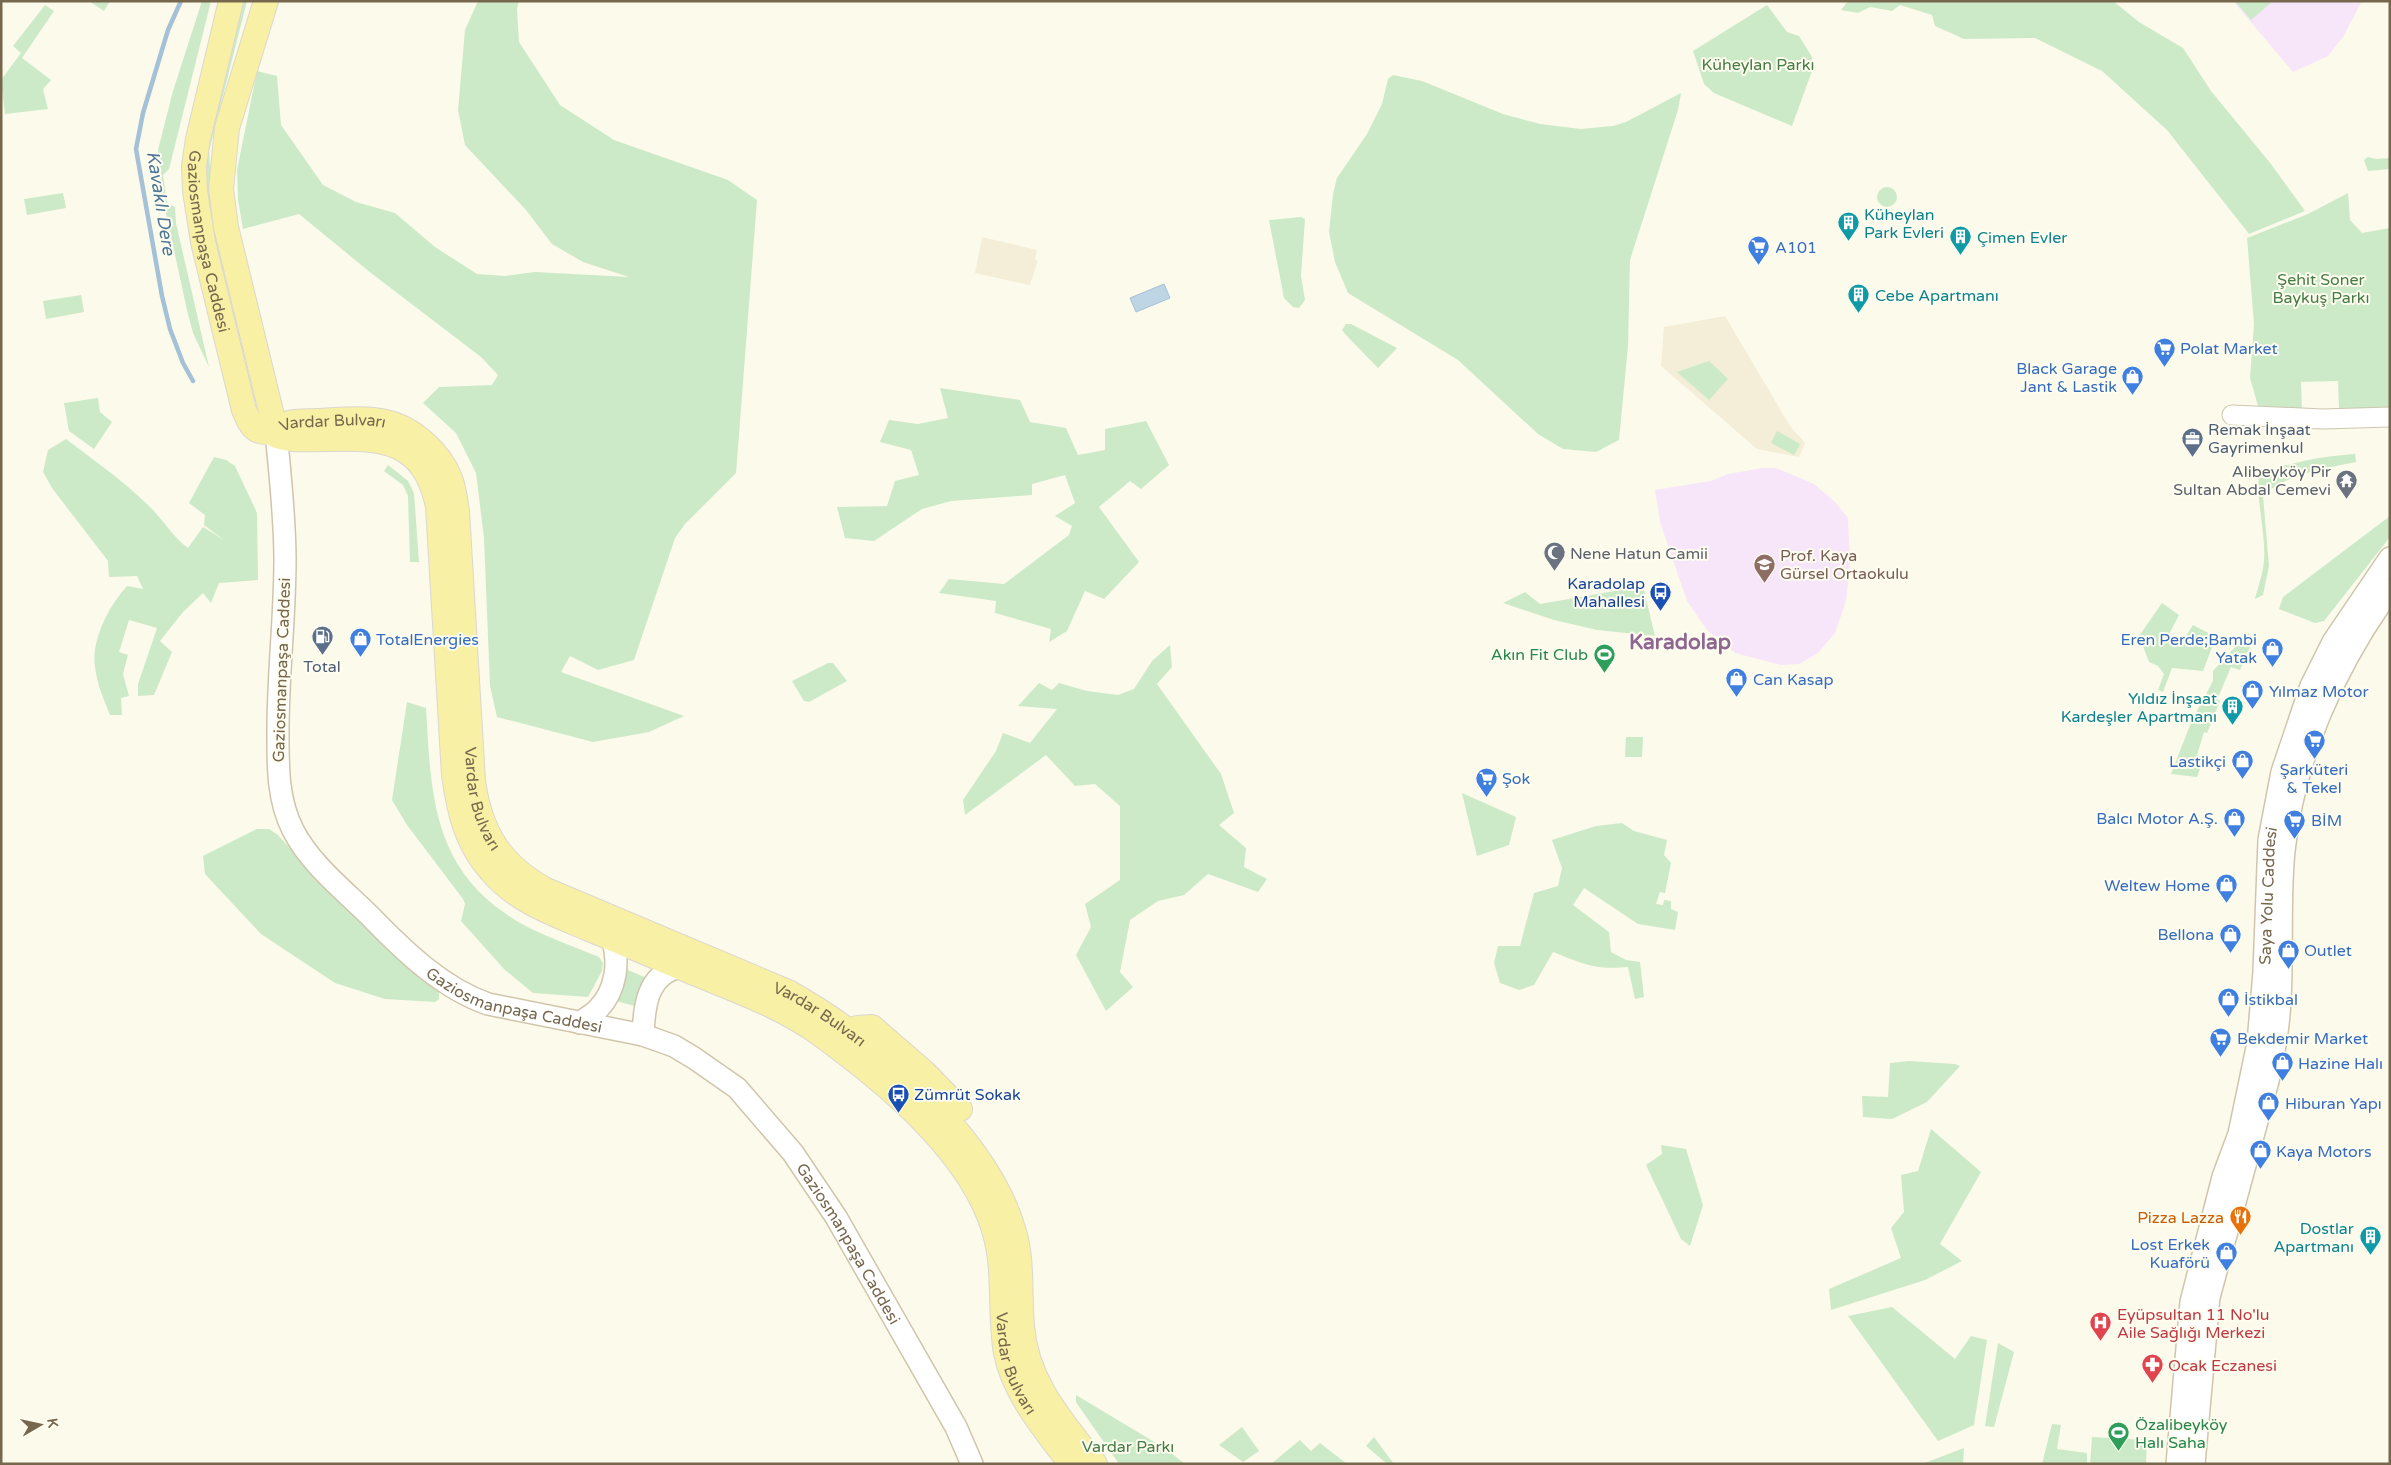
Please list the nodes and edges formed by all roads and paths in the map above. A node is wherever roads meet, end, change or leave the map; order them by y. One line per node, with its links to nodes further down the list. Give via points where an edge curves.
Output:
1 (231, 1): 4 (main road, Gaziosmanpaşa Caddesi, via 194,166 203,242)
2 (266, 1): 3 (main road, Gaziosmanpaşa Caddesi, via 227,128 221,189 226,227)
3 (256, 346): 4 (main road); 7 (main road, Gaziosmanpaşa Caddesi)
4 (230, 353): 7 (main road, Gaziosmanpaşa Caddesi, via 250,425 263,433)
5 (2232, 414): 6 (street, via 2323,419)
6 (2390, 417)
7 (276, 432): 12 (main road, Vardar Bulvarı, via 277,436 291,439 383,441 408,451 429,477 438,506 454,775 465,829 480,856 506,886 542,909); 14 (main road, Gaziosmanpaşa Caddesi, via 285,524 278,776 293,831 314,860 398,946 466,996 488,1004); 16 (main road, Vardar Bulvarı, via 278,427 288,423 352,419 388,422 425,443 450,476 457,511 476,799 489,837 513,868 546,890 788,992)
8 (2390, 558): 10 (main road, Saya Yolu Caddesi)
9 (2390, 590): 11 (main road, Saya Yolu Caddesi)
10 (2333, 642): 11 (main road); 17 (main road, Saya Yolu Caddesi, via 2295,730 2274,804 2269,840 2264,972)
11 (2354, 647): 17 (main road, Saya Yolu Caddesi, via 2319,715 2302,761 2291,810 2284,851 2280,1000)
12 (612, 938): 13 (main road, Vardar Bulvarı); 14 (main road, via 617,963 612,985 599,1008)
13 (679, 967): 15 (main road, via 660,976 649,992); 18 (main road, Vardar Bulvarı, via 764,1002 810,1027)
14 (580, 1022): 15 (main road, Gaziosmanpaşa Caddesi)
15 (643, 1035): 19 (main road, Gaziosmanpaşa Caddesi, via 674,1046 737,1088 794,1153 836,1217 914,1352 956,1427)
16 (852, 1035): 18 (main road); 21 (main road, Vardar Bulvarı, via 926,1098 950,1122 981,1163 1008,1211 1019,1255 1022,1326 1028,1361 1049,1403)
17 (2267, 1044): 22 (main road, Saya Yolu Caddesi, via 2223,1177 2191,1302); 23 (main road, Saya Yolu Caddesi, via 2266,1090 2209,1297)
18 (852, 1058): 20 (main road, Vardar Bulvarı, via 934,1132 969,1174 980,1194 1000,1255 1004,1335 1011,1370 1029,1406)
19 (972, 1464)
20 (1071, 1464)
21 (1094, 1464)
22 (2177, 1464)
23 (2194, 1464)

